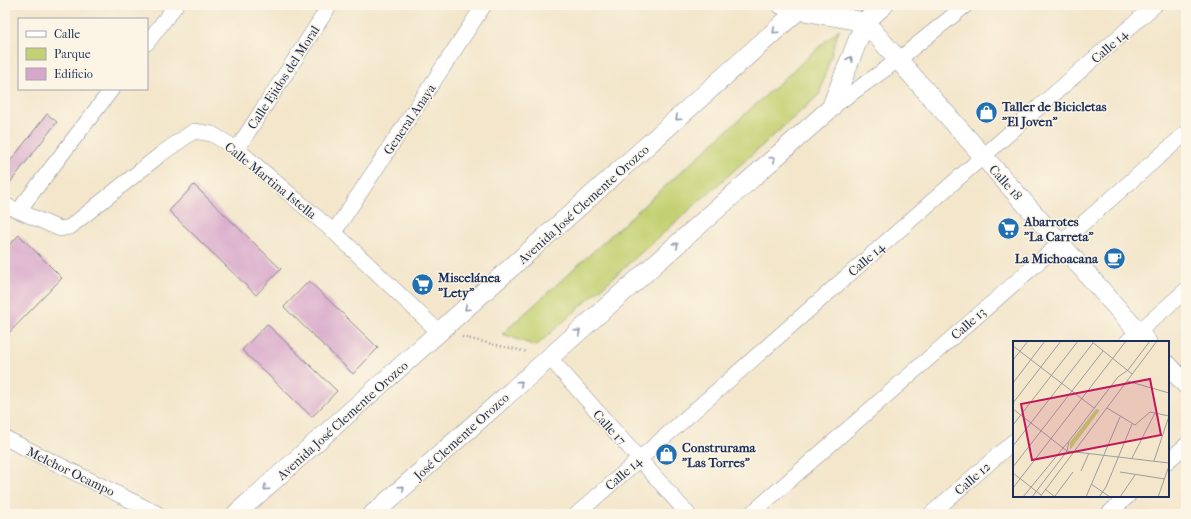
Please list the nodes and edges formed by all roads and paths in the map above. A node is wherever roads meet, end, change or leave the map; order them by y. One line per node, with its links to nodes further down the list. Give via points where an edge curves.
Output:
1 (176, 5): 9 (street)
2 (330, 5): 14 (street, Calle Ejidos del Moral)
3 (484, 5): 18 (street, General Anaya)
4 (884, 5): 8 (street)
5 (966, 5): 10 (street)
6 (1155, 5): 15 (street, Calle 14)
7 (795, 7): 8 (street); 21 (street, Avenida José Clemente Orozco, one-way to 21)
8 (865, 22): 10 (street, Calle 18); 12 (street, one-way to 8)
9 (148, 42)
10 (898, 60): 12 (street); 15 (street, Calle 18)
11 (111, 90): 17 (street)
12 (831, 108): 23 (street, one-way to 12)
13 (1186, 133): 19 (street, Calle 13)
14 (237, 149): 17 (street, Calle Martina Istella, via 212,134 194,131 161,154 70,227 60,229); 18 (street, Calle Martina Istella)
15 (983, 156): 19 (street, Calle 18); 29 (street, Calle 14)
16 (5, 205): 17 (street)
17 (19, 210)
18 (334, 232): 21 (street, Calle Martina Istella)
19 (1060, 243): 22 (street, Calle 18); 37 (street, Calle 13)
20 (1186, 290): 22 (street)
21 (439, 332): 23 (path); 33 (street, Avenida José Clemente Orozco, one-way to 33)
22 (1138, 339)
23 (549, 358): 29 (street, Calle 17); 34 (street, José Clemente Orozco, one-way to 23)
24 (1169, 366): 25 (street)
25 (1186, 386)
26 (5, 438): 32 (street, Melchor Ocampo)
27 (1013, 442): 38 (street, Calle 12)
28 (1186, 445): 30 (street)
29 (639, 459): 35 (street, Calle 14); 36 (street, Calle 17)
30 (1169, 460)
31 (1127, 497): 39 (street)
32 (158, 514)
33 (236, 514)
34 (373, 514)
35 (577, 514)
36 (688, 514)
37 (751, 514)
38 (931, 514)
39 (1108, 514)

